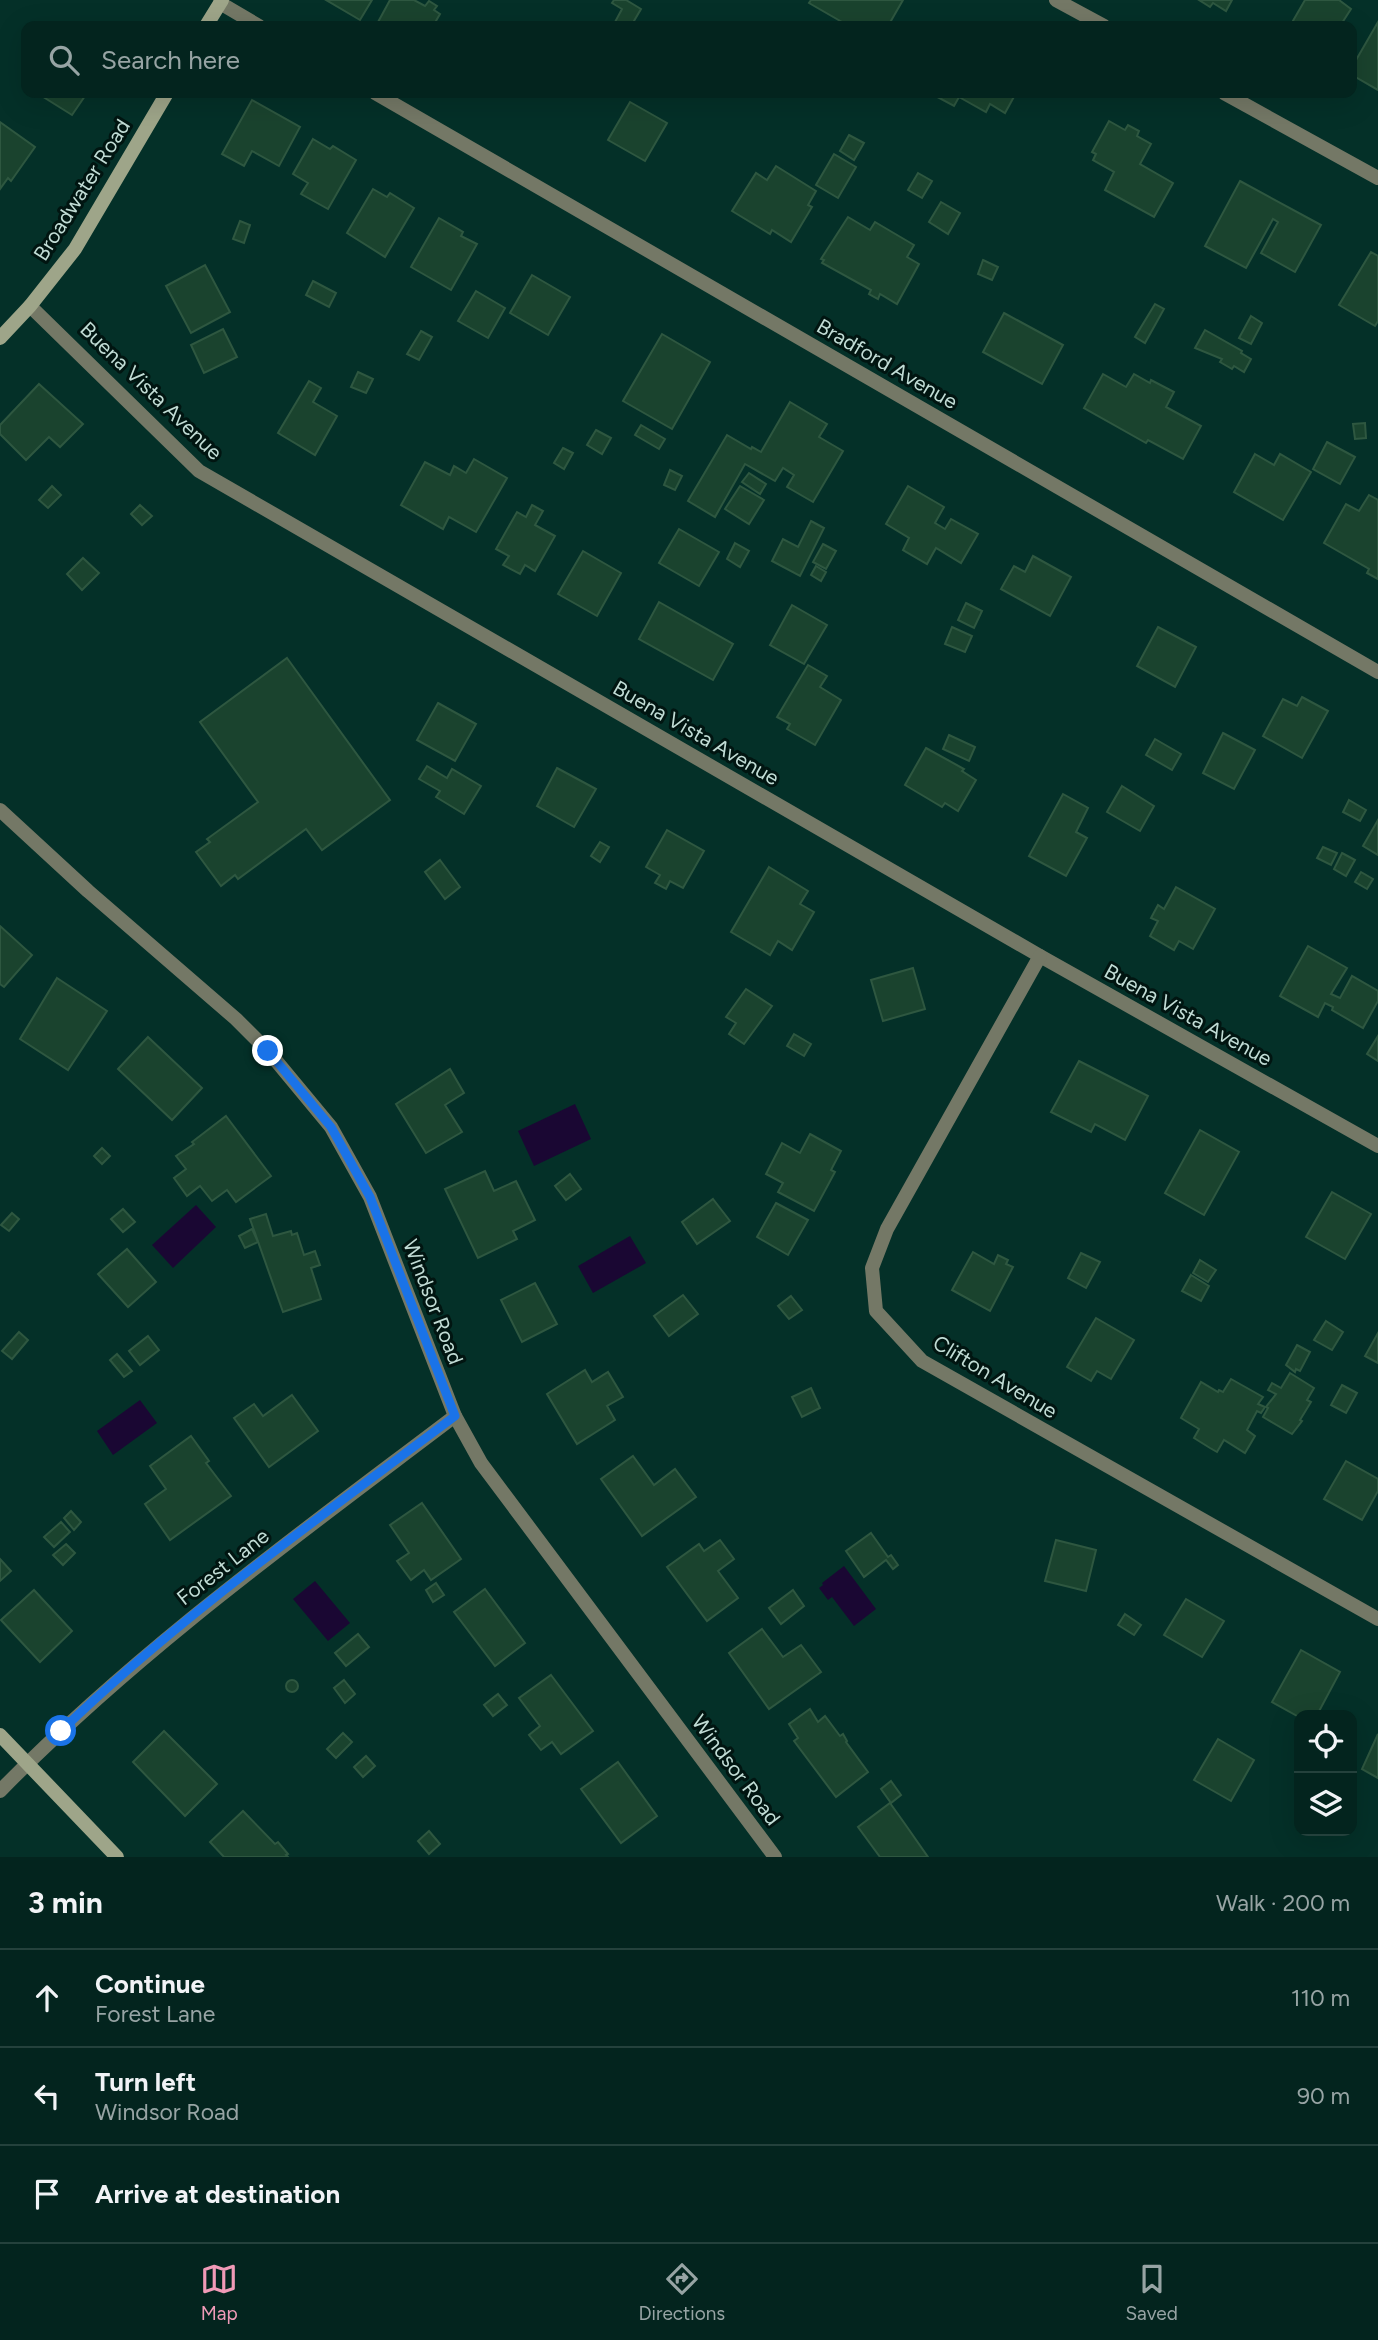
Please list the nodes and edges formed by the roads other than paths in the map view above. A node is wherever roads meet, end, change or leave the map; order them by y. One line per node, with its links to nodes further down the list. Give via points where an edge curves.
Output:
1 (1056, 0): 5 (street)
2 (221, 2): 3 (street); 4 (street)
3 (209, 21)
4 (251, 21)
5 (1095, 21)
6 (164, 98): 10 (street, Broadwater Road, via 75,249)
7 (384, 98): 12 (street, Bradford Avenue)
8 (1233, 98): 9 (street)
9 (1378, 178)
10 (30, 306): 11 (street, Broadwater Road); 14 (street, Buena Vista Avenue, via 199,471)
11 (0, 338)
12 (1378, 672)
13 (0, 810): 16 (street, Windsor Road, via 236,1019 331,1127 370,1197)
14 (1040, 956): 15 (street, Buena Vista Avenue); 17 (street, Clifton Avenue, via 887,1229 872,1268 876,1311 922,1361)
15 (1378, 1146)
16 (455, 1416): 19 (street, Forest Lane, via 180,1627 83,1709); 22 (street, Windsor Road, via 481,1463 518,1514)
17 (1378, 1619)
18 (0, 1735): 19 (street)
19 (27, 1764): 20 (street, Forest Lane); 21 (street)
20 (0, 1791)
21 (117, 1857)
22 (775, 1857)

